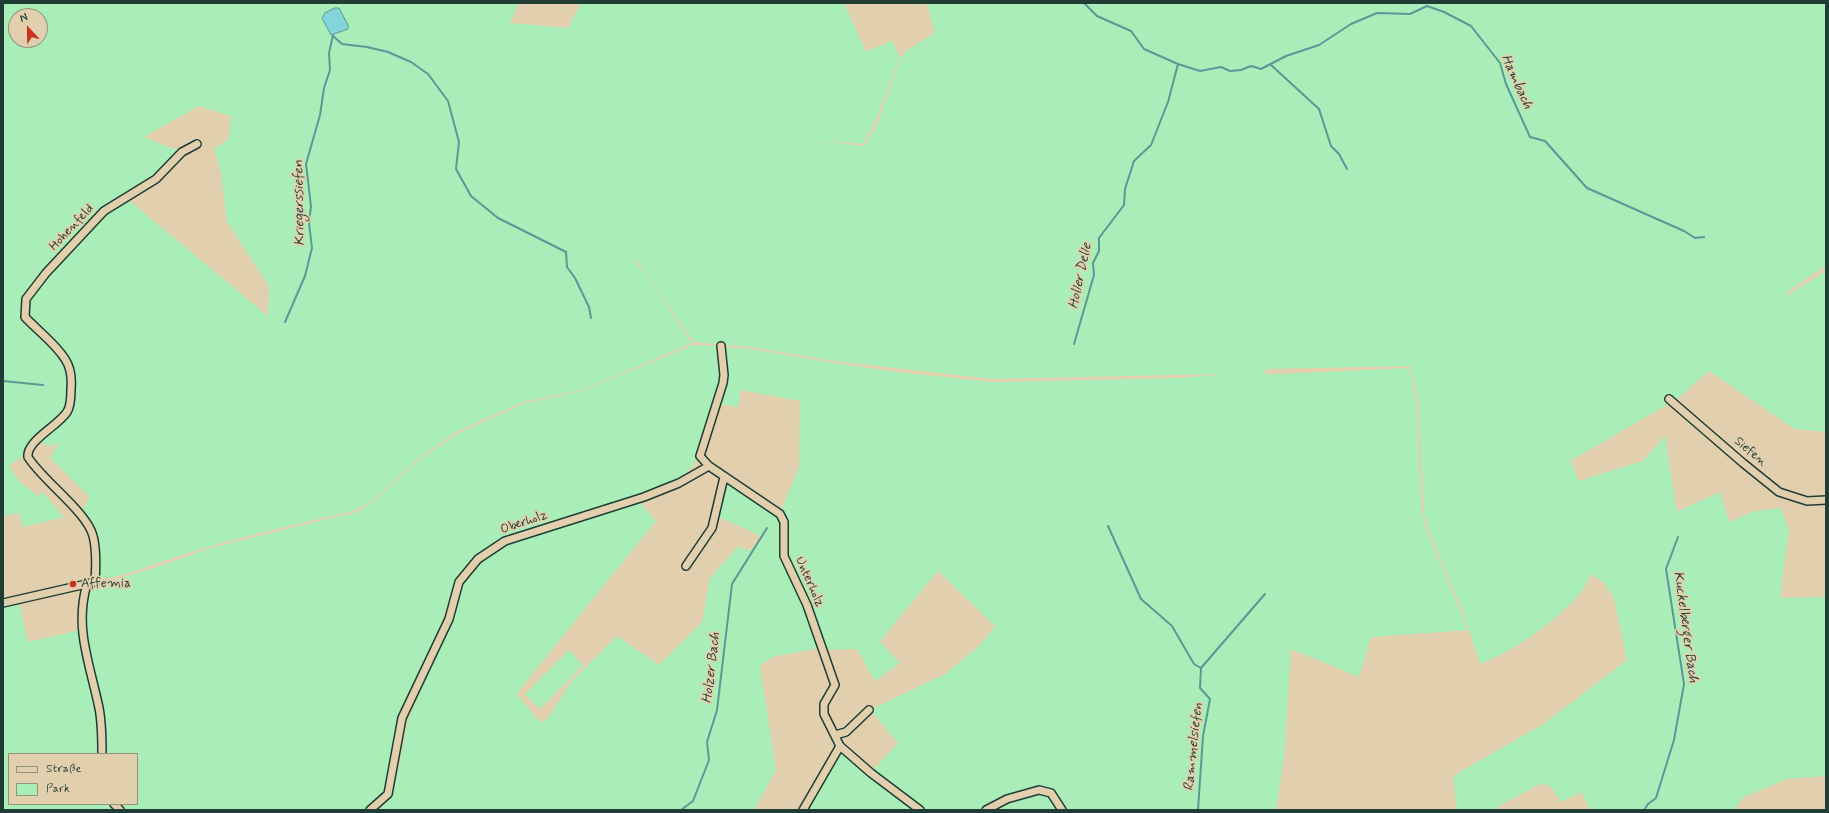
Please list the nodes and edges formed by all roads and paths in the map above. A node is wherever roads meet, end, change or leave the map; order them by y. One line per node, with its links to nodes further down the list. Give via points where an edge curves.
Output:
1 (197, 144): 8 (street, Hohenfeld, via 182,152 156,179 104,211 26,299 25,317 66,360 71,371 72,384 68,411 31,447 28,458 90,529 96,558 95,582)
2 (721, 346): 4 (street, via 724,375 700,456)
3 (1669, 399): 6 (street, Siefen, via 1779,492 1807,500)
4 (709, 466): 5 (street, Unterholz); 14 (street, Oberholz, via 679,483 644,497 505,541 478,559 459,582 448,619 402,718 388,794)
5 (724, 477): 7 (street, via 712,528); 11 (street, Unterholz, via 780,514 784,522 784,556 807,605 835,685 824,704 824,714)
6 (1826, 500)
7 (686, 566)
8 (88, 584): 9 (street); 13 (street, via 82,609 82,630 99,710)
9 (3, 603)
10 (869, 710): 11 (street, via 846,732)
11 (835, 735): 12 (street, Unterholz)
12 (840, 746): 15 (street); 16 (street)
13 (102, 753)
14 (370, 810)
15 (803, 810)
16 (920, 810)
17 (986, 810): 18 (street, via 1007,799 1039,790 1051,793)
18 (1062, 810)

